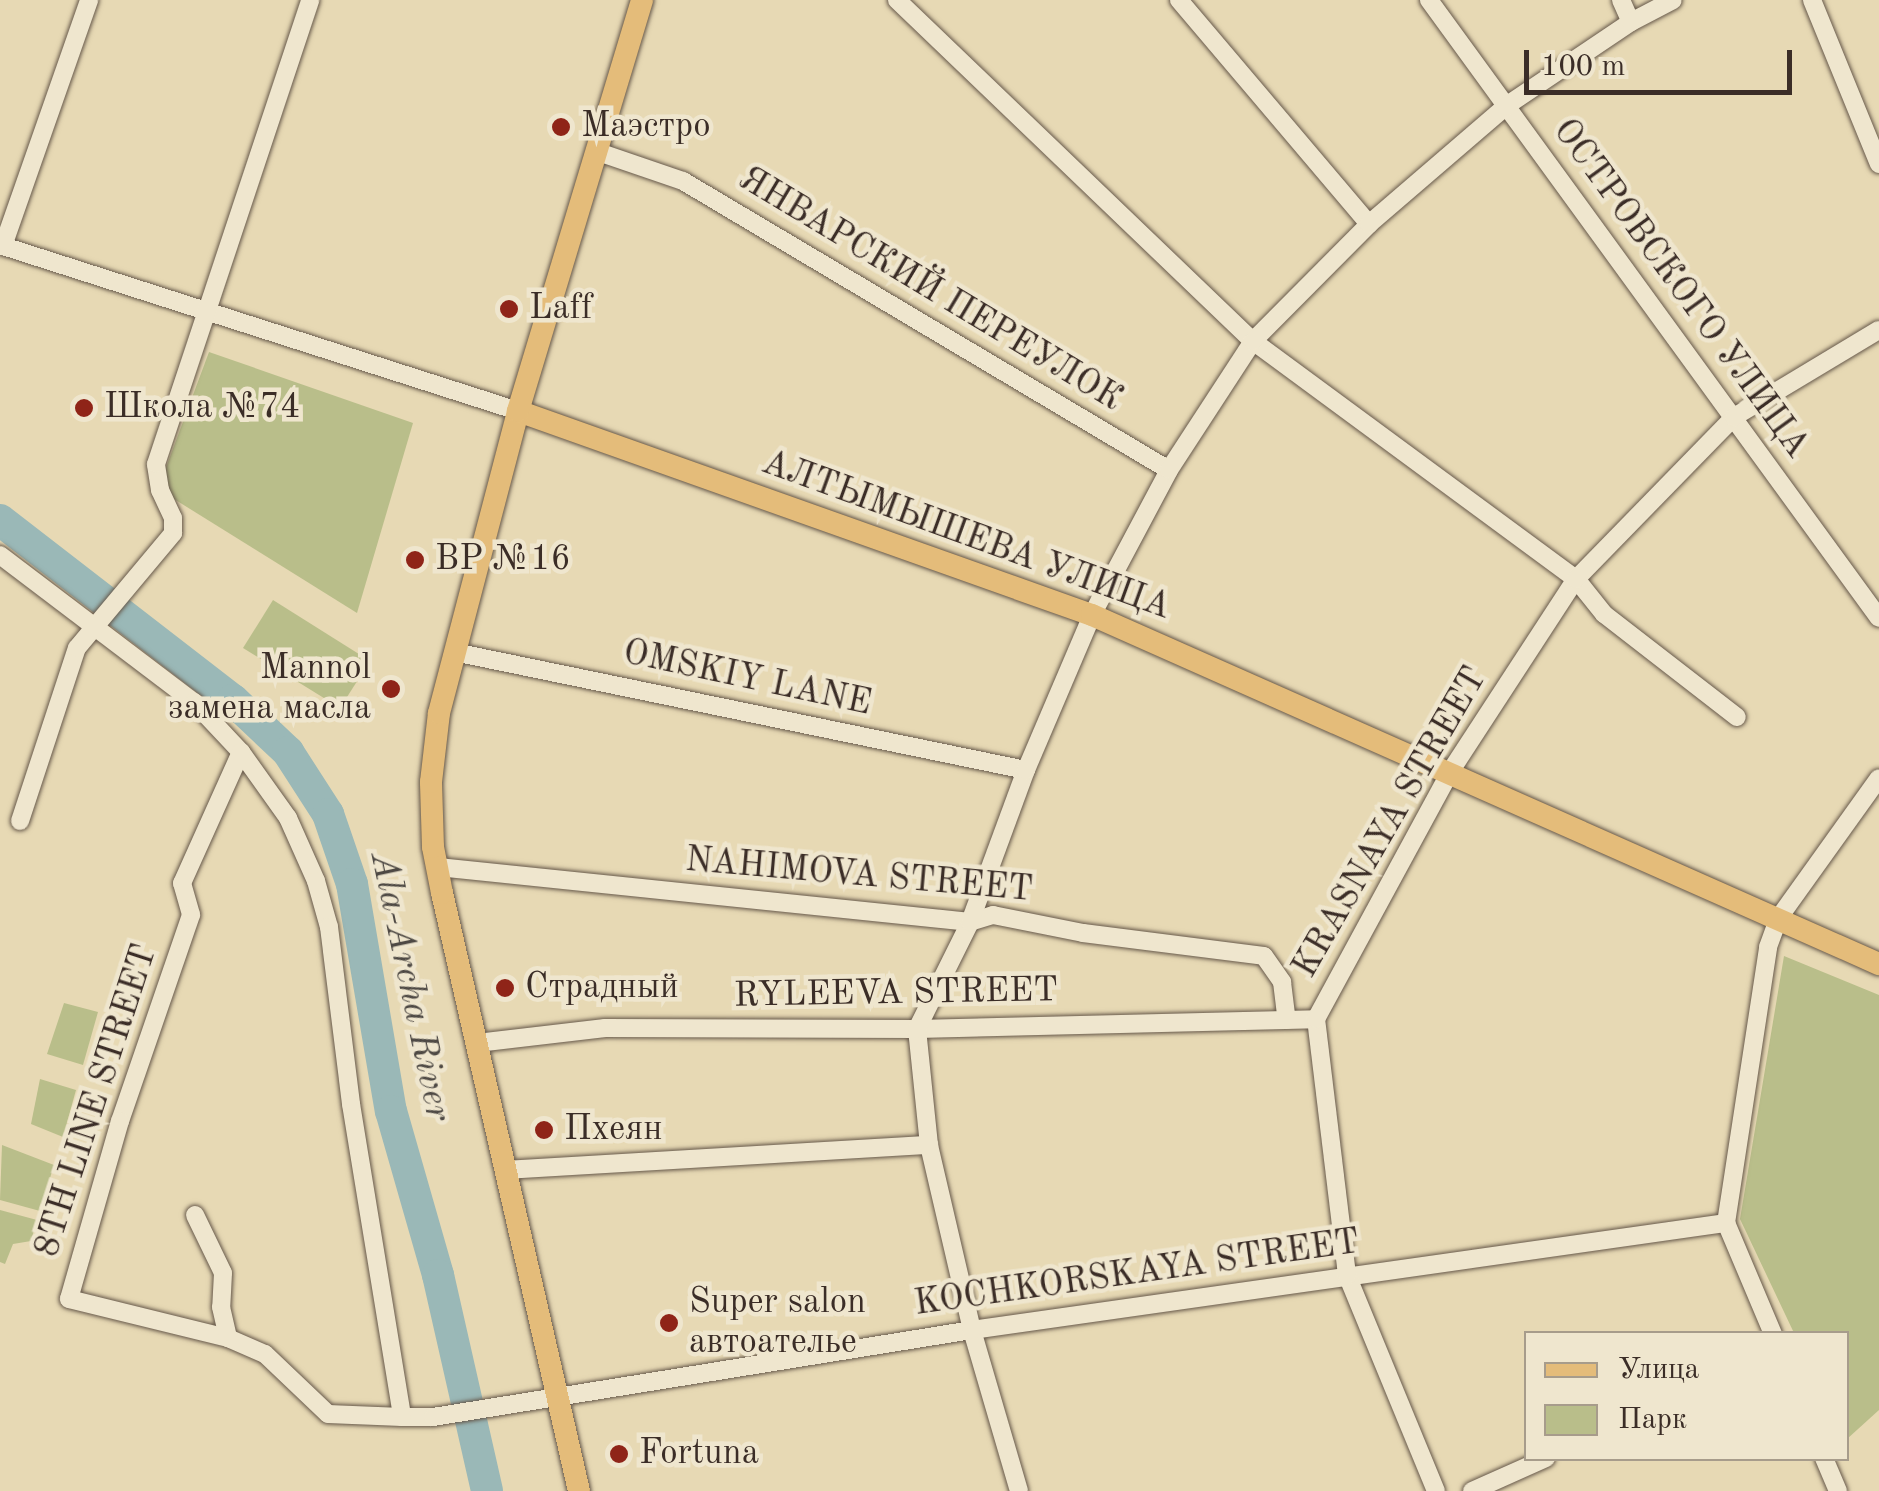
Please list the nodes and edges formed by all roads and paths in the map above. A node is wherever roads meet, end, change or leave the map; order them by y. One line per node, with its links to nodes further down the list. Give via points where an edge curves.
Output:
1 (89, 0): 15 (street)
2 (310, 0): 16 (street)
3 (642, 0): 12 (main road)
4 (896, 0): 18 (street)
5 (1180, 0): 14 (street)
6 (1428, 0): 11 (street, ОСТРОВСКОГО УЛИЦА)
7 (1622, 0): 10 (street)
8 (1673, 0): 10 (street)
9 (1812, 0): 13 (street)
10 (1632, 22): 11 (street)
11 (1506, 106): 14 (street); 20 (street, ОСТРОВСКОГО УЛИЦА)
12 (598, 152): 19 (main road); 21 (street, ЯНВАРСКИЙ ПЕРЕУЛОК, via 683,181)
13 (1879, 164)
14 (1370, 224): 18 (street)
15 (2, 246): 16 (street, АЛТЫМЫШЕВА УЛИЦА)
16 (210, 312): 19 (street, АЛТЫМЫШЕВА УЛИЦА); 26 (street, via 156,464 173,533)
17 (1879, 330): 20 (street, KRASNAYA STREET)
18 (1253, 340): 21 (street); 23 (street)
19 (518, 411): 24 (main road, АЛТЫМЫШЕВА УЛИЦА); 27 (main road)
20 (1734, 417): 23 (street, KRASNAYA STREET); 25 (street, ОСТРОВСКОГО УЛИЦА)
21 (1170, 470): 24 (street)
22 (0, 556): 26 (street)
23 (1576, 579): 28 (street, via 1604,614); 31 (street, KRASNAYA STREET)
24 (1092, 615): 30 (street); 31 (main road, АЛТЫМЫШЕВА УЛИЦА)
25 (1879, 618)
26 (96, 627): 29 (street, via 194,702); 33 (street, via 77,648)
27 (454, 652): 30 (street, OMSKIY LANE); 34 (main road, via 433,751)
28 (1737, 717)
29 (242, 752): 49 (street, 8TH LINE STREET, via 182,883 191,915 120,1120 69,1299); 52 (street, via 288,818 329,927)
30 (1026, 770): 36 (street)
31 (1450, 772): 35 (main road, АЛТЫМЫШЕВА УЛИЦА); 38 (street, KRASNAYA STREET)
32 (1879, 778): 35 (street)
33 (20, 821)
34 (438, 868): 36 (street, NAHIMOVA STREET); 41 (main road)
35 (1778, 919): 37 (main road, АЛТЫМЫШЕВА УЛИЦА); 45 (street, via 1764,966)
36 (970, 922): 39 (street, NAHIMOVA STREET, via 993,914 1264,956 1282,982); 40 (street)
37 (1879, 964)
38 (1316, 1019): 39 (street, RYLEEVA STREET); 46 (street, KRASNAYA STREET)
39 (1287, 1020): 40 (street, RYLEEVA STREET)
40 (917, 1029): 41 (street, RYLEEVA STREET, via 605,1028); 42 (street)
41 (477, 1042): 43 (main road)
42 (929, 1144): 43 (street); 47 (street)
43 (505, 1170): 50 (main road)
44 (195, 1215): 49 (street, via 223,1273)
45 (1726, 1222): 46 (street, KOCHKORSKAYA STREET); 48 (street)
46 (1347, 1275): 47 (street, KOCHKORSKAYA STREET); 58 (street, KRASNAYA STREET)
47 (972, 1330): 50 (street, KOCHKORSKAYA STREET); 57 (street)
48 (1772, 1331)
49 (228, 1338): 52 (street, 8TH LINE STREET, via 265,1354 328,1414)
50 (558, 1395): 51 (street, KOCHKORSKAYA STREET); 56 (main road)
51 (498, 1407): 52 (street, 8TH LINE STREET)
52 (402, 1417)
53 (1539, 1461): 59 (street)
54 (1825, 1461): 55 (street)
55 (1835, 1490)
56 (579, 1491)
57 (1019, 1491)
58 (1436, 1491)
59 (1472, 1491)

